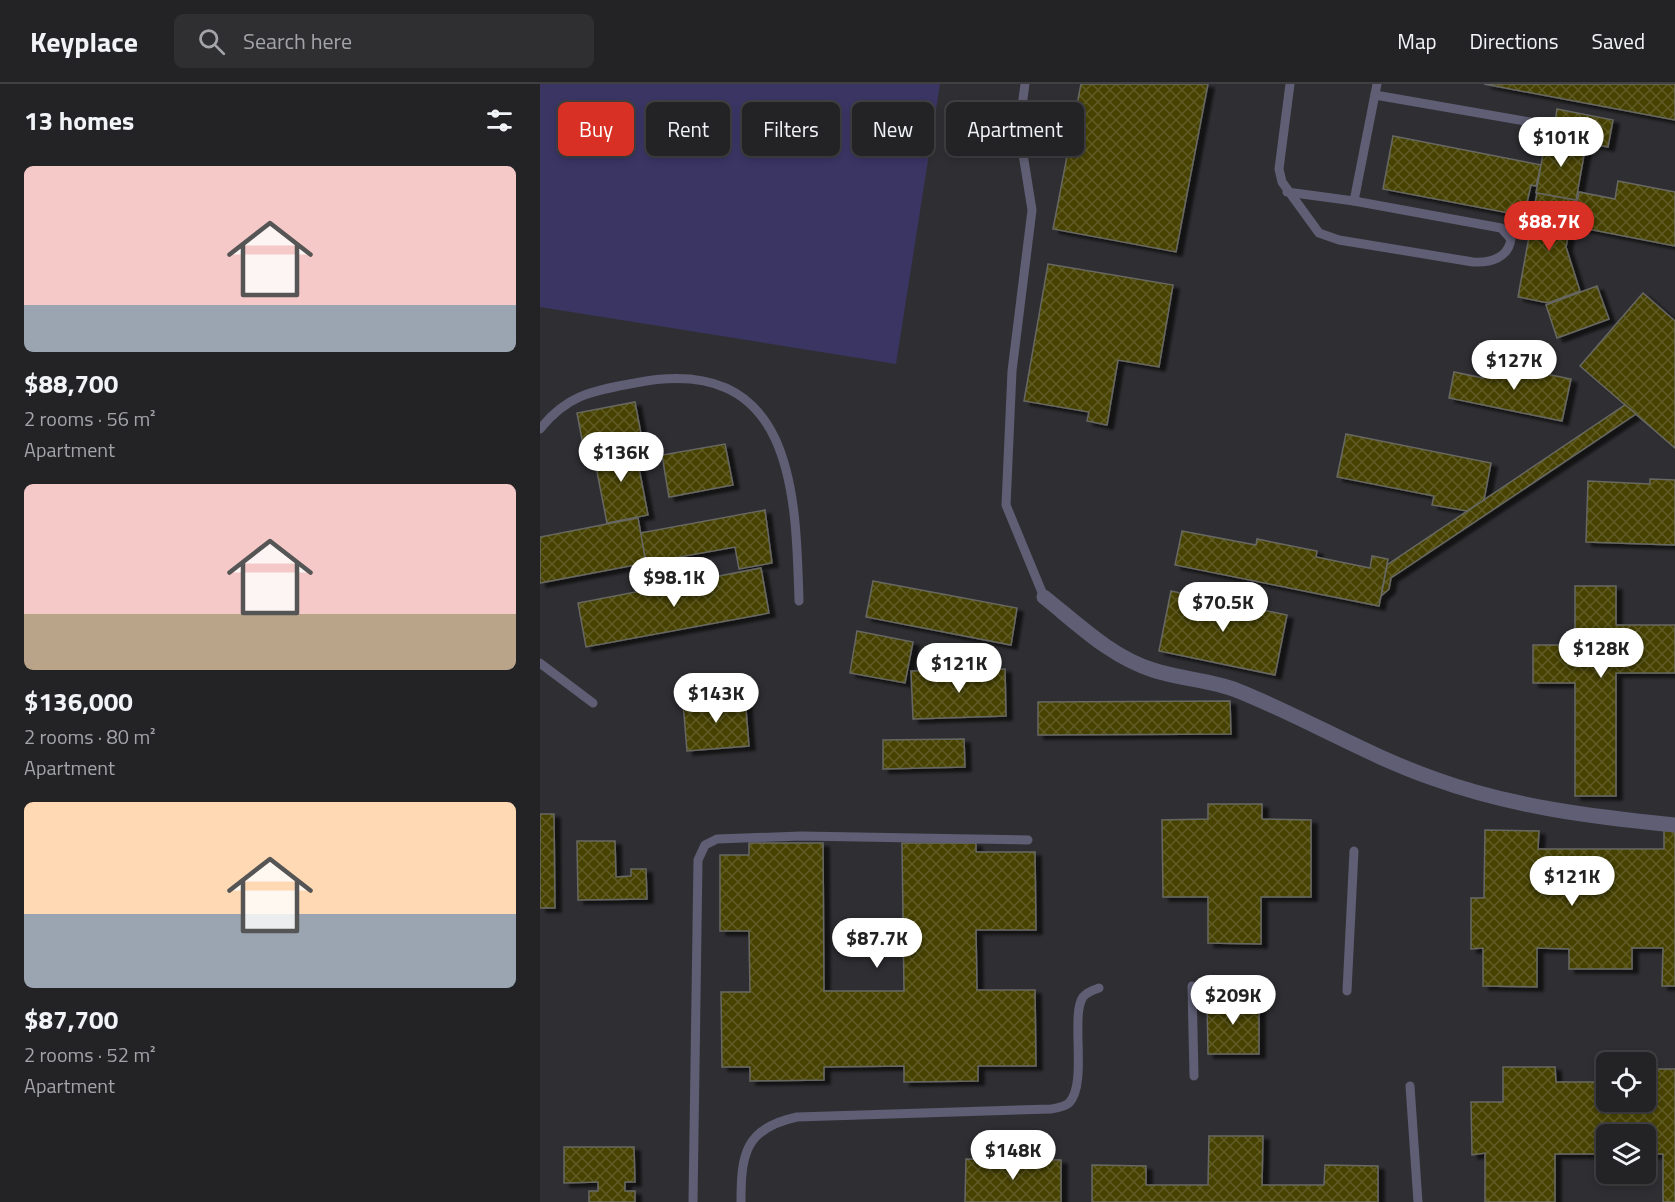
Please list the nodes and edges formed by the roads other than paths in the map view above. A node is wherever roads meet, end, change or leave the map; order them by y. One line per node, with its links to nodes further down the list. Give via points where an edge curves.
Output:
1 (1025, 84): 9 (lane, via 1019,129 1032,210 1012,371 1006,505)
2 (1290, 84): 6 (lane, via 1279,169)
3 (1377, 84): 4 (lane)
4 (1375, 95): 5 (lane); 7 (lane)
5 (1530, 122)
6 (1287, 192): 7 (lane); 7 (lane, via 1312,226 1326,237 1473,262 1491,260 1509,250 1511,239 1501,228)
7 (1354, 201)
8 (540, 429): 10 (lane, via 555,410 574,398 648,381 675,378 715,385 749,400 769,425 786,463 797,541)
9 (1044, 597): 13 (street, via 1121,657 1151,670 1234,689 1436,780 1518,803)
10 (799, 601)
11 (540, 663): 12 (lane)
12 (593, 703)
13 (1675, 825)
14 (1028, 840): 21 (lane, via 801,836 717,839 705,845 698,860)
15 (1354, 851): 18 (lane)
16 (1192, 986): 19 (lane)
17 (1099, 988): 22 (lane, via 1089,992 1080,1005 1077,1085 1064,1106 782,1120 753,1138 743,1156)
18 (1347, 991)
19 (1194, 1076)
20 (1410, 1086): 23 (lane)
21 (693, 1202)
22 (741, 1202)
23 (1418, 1202)

